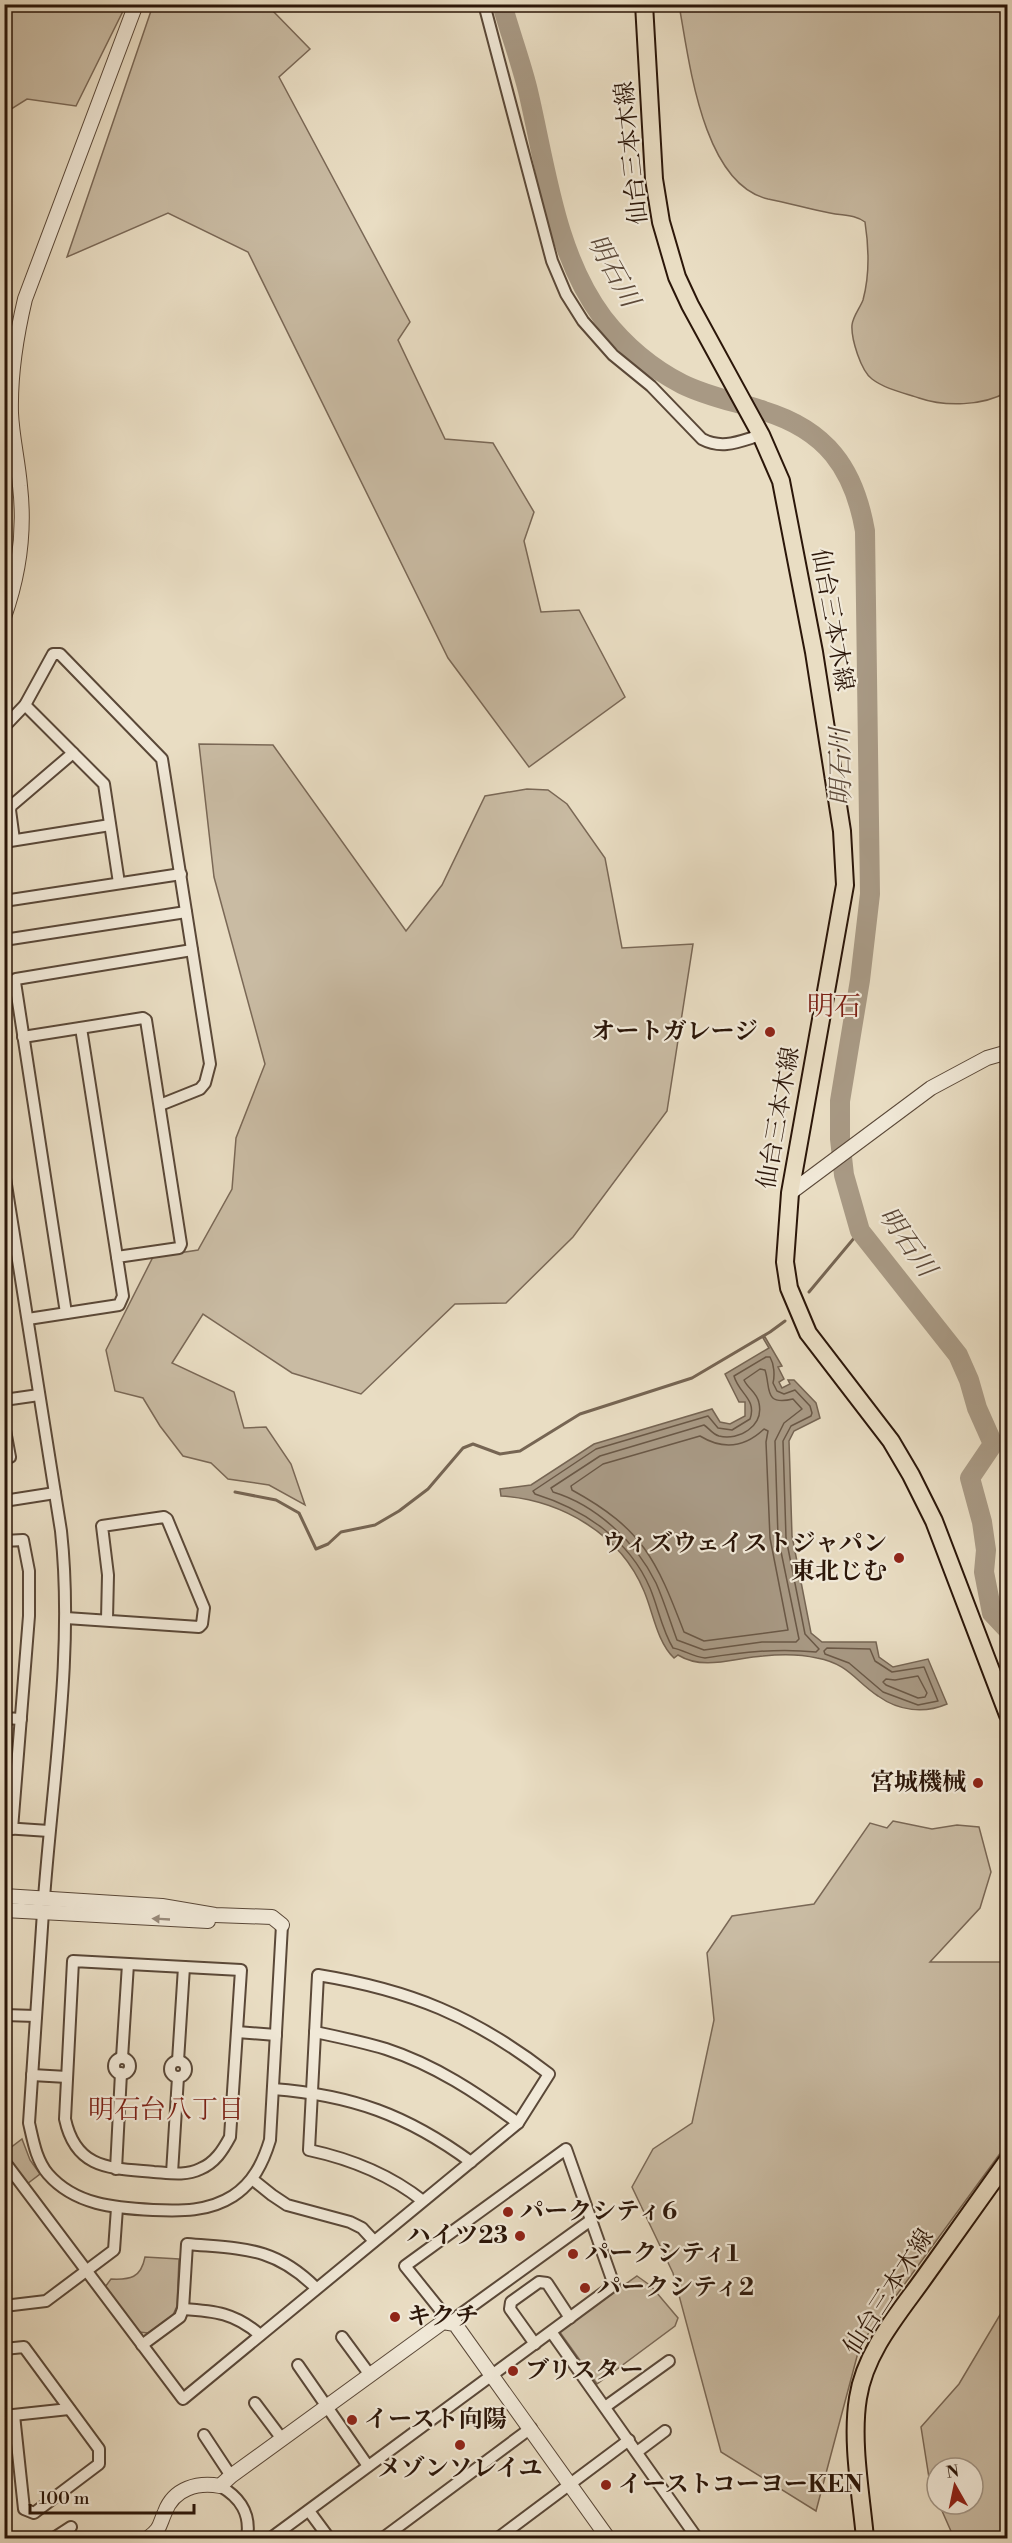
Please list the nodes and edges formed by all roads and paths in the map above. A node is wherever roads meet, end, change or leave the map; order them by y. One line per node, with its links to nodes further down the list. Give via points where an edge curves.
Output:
1 (136, 4): 5 (street, via 25,299 18,328 11,416 20,486 21,537)
2 (484, 4): 4 (street, via 552,261 583,321 613,355 651,386 702,439 727,445)
3 (644, 4): 4 (main road, 仙台三本木線, via 654,179 661,222 687,299)
4 (758, 429): 22 (main road, 仙台三本木線, via 774,461 789,512 845,860 837,939)
5 (4, 617)
6 (25, 705): 7 (street); 8 (street); 11 (street, via 54,654 60,654 160,754)
7 (4, 727)
8 (73, 753): 9 (street, via 104,784); 10 (street, via 11,806)
9 (110, 825): 10 (street); 12 (street)
10 (9, 841)
11 (181, 874): 12 (street); 14 (street)
12 (119, 883): 13 (street)
13 (4, 901)
14 (186, 912): 15 (street); 16 (street)
15 (4, 940)
16 (192, 950): 18 (street, via 16,979); 20 (street, via 210,1056 209,1072 200,1089)
17 (81, 1028): 18 (street); 20 (street, via 146,1020); 24 (street)
18 (23, 1036): 25 (street)
19 (1008, 1052): 22 (street, via 931,1088)
20 (160, 1105): 24 (street, via 181,1244 179,1248)
21 (4, 1172): 23 (street)
22 (790, 1193): 36 (main road, 仙台三本木線, via 785,1262 796,1308 808,1333 891,1441 910,1475 934,1521)
23 (10, 1246): 26 (street)
24 (117, 1257): 25 (street, via 123,1296 119,1305)
25 (66, 1313): 26 (street)
26 (28, 1319): 27 (street)
27 (39, 1395): 28 (street); 31 (street)
28 (4, 1400)
29 (4, 1425): 30 (street, via 10,1456)
30 (4, 1460)
31 (55, 1493): 32 (street); 34 (street)
32 (4, 1501)
33 (4, 1541): 38 (street, via 23,1540 29,1570)
34 (66, 1618): 35 (street); 42 (street)
35 (107, 1619): 35 (street, via 108,1575 102,1526 164,1517 204,1608 202,1624 199,1627)
36 (1008, 1714)
37 (4, 1718): 38 (street)
38 (21, 1719): 40 (street)
39 (4, 1773): 40 (street)
40 (17, 1774): 41 (street)
41 (8, 1829): 42 (street)
42 (49, 1831): 44 (street)
43 (4, 1896): 44 (street)
44 (44, 1905): 45 (street); 46 (street); 50 (street)
45 (4, 1910)
46 (282, 1925): 53 (street)
47 (128, 1964): 48 (street); 55 (street, via 73,1961); 62 (street, via 122,2058 130,2066 121,2073)
48 (184, 1967): 51 (street, via 241,1970); 63 (street, via 178,2061 171,2067 178,2076)
49 (4, 2015): 50 (street)
50 (36, 2016): 54 (street)
51 (237, 2032): 53 (street); 63 (street, via 230,2137 222,2152 206,2166)
52 (315, 2032): 57 (street); 58 (street, via 387,2049 423,2064 458,2081); 58 (street, via 318,1975 417,1998 466,2019 510,2044 549,2074)
53 (276, 2035): 56 (street)
54 (32, 2075): 55 (street); 66 (street, via 29,2122 38,2157 47,2173 81,2198)
55 (67, 2077): 62 (street, via 68,2134 87,2158)
56 (273, 2089): 57 (street); 64 (street, via 270,2140)
57 (312, 2092): 61 (street, via 377,2109 441,2140); 65 (street, via 309,2150 378,2172)
58 (518, 2123): 61 (street)
59 (1008, 2160): 112 (main road, 仙台三本木線, via 897,2316 864,2372 856,2421)
60 (4, 2161): 69 (street)
61 (471, 2162): 65 (street)
62 (116, 2169): 63 (street)
63 (172, 2173)
64 (252, 2179): 66 (street, via 232,2196 209,2207 187,2211); 68 (street, via 287,2205 350,2222)
65 (423, 2201): 68 (street)
66 (117, 2208): 69 (street, via 114,2250)
67 (591, 2220): 73 (street, via 614,2285); 74 (street); 74 (street, via 566,2149 405,2266)
68 (374, 2241): 70 (street)
69 (87, 2270): 71 (street, via 46,2301); 78 (street)
70 (316, 2288): 72 (street, via 298,2270 264,2253 187,2244); 76 (street)
71 (4, 2306)
72 (183, 2309): 76 (street, via 228,2315); 78 (street, via 180,2317)
73 (570, 2319): 75 (street); 79 (street, via 547,2283 539,2282 511,2302 510,2309)
74 (450, 2322): 83 (street); 84 (street, via 443,2322)
75 (552, 2333): 79 (street); 87 (street)
76 (260, 2335): 78 (street, via 183,2399)
77 (342, 2337): 84 (street)
78 (142, 2344)
79 (535, 2344): 83 (street)
80 (4, 2349): 88 (street, via 24,2347)
81 (669, 2361): 87 (street)
82 (298, 2365): 86 (street)
83 (493, 2374): 90 (street); 96 (street)
84 (370, 2375): 86 (street)
85 (255, 2403): 93 (street)
86 (326, 2407): 93 (street); 96 (street)
87 (605, 2407): 94 (street)
88 (69, 2409): 89 (street); 89 (street, via 99,2449 99,2464 34,2513 24,2510)
89 (9, 2416)
90 (531, 2428): 98 (street); 108 (street)
91 (665, 2431): 95 (street)
92 (204, 2435): 97 (street)
93 (282, 2439): 97 (street)
94 (629, 2440): 95 (street); 98 (street)
95 (637, 2452): 111 (street)
96 (368, 2466): 100 (street)
97 (231, 2476): 99 (street)
98 (571, 2484): 109 (street); 110 (street)
99 (220, 2486): 102 (street, via 194,2485 181,2491 165,2512); 105 (street, via 241,2502)
100 (309, 2511): 106 (street); 107 (street)
101 (71, 2527): 103 (street)
102 (163, 2532): 104 (street)
103 (58, 2537)
104 (148, 2538)
105 (247, 2538)
106 (271, 2538)
107 (329, 2538)
108 (383, 2538)
109 (498, 2538)
110 (608, 2538)
111 (697, 2538)
112 (865, 2538)

